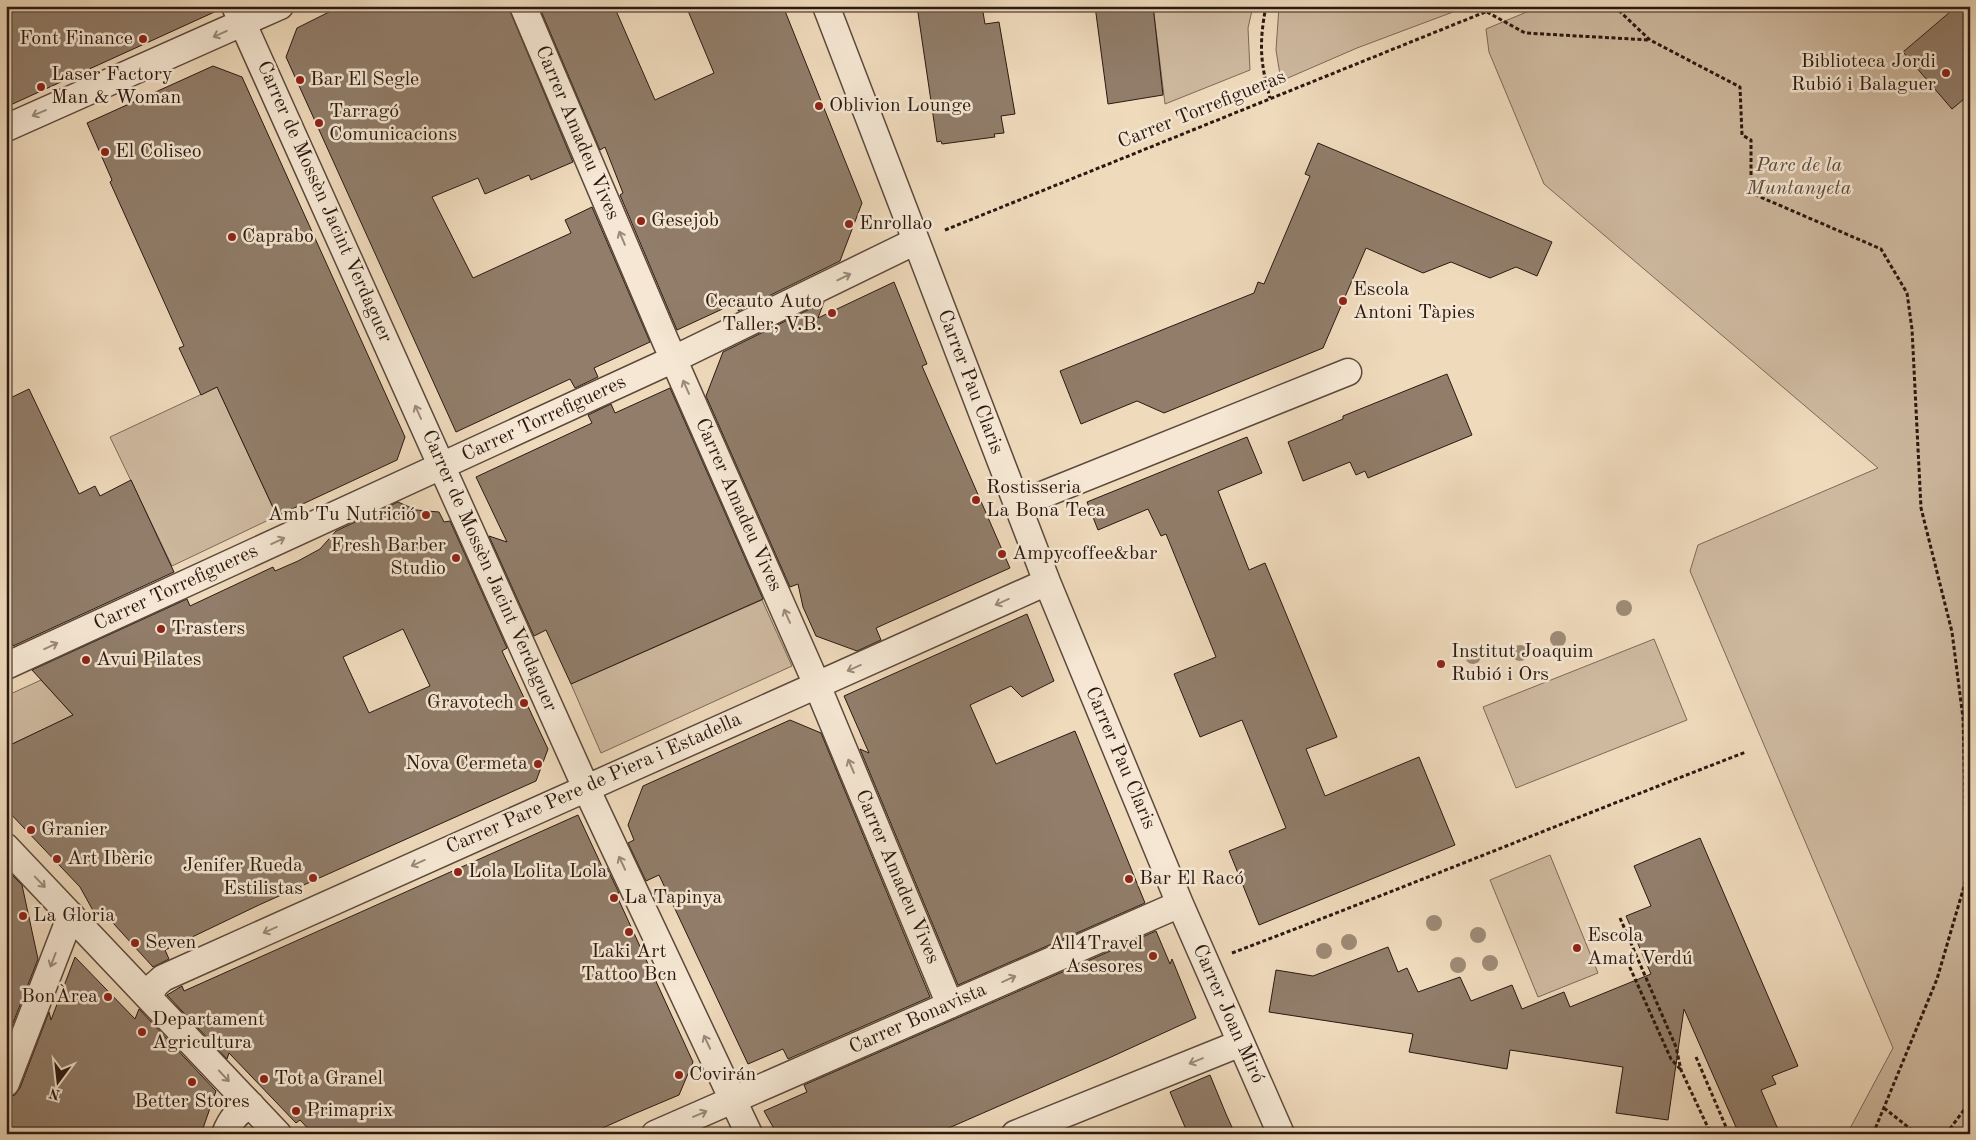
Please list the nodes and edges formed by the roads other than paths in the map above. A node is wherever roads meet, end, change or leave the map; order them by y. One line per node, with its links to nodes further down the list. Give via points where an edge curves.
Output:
1 (280, 6): 4 (street)
2 (523, 6): 7 (street, Carrer Amadeu Vives, one-way to 2)
3 (826, 6): 6 (street, Carrer Pau Claris)
4 (239, 15): 5 (street, one-way to 5); 9 (street, Carrer de Mossèn Jacint Verdaguer, one-way to 4)
5 (6, 128)
6 (916, 242): 7 (street, Carrer Torrefigueres, one-way to 6); 10 (street, Carrer Pau Claris)
7 (674, 359): 9 (street, Carrer Torrefigueres); 13 (street, Carrer Amadeu Vives, one-way to 7)
8 (1348, 372): 10 (street)
9 (442, 466): 12 (street, Carrer Torrefigueres, one-way to 9); 14 (street, Carrer de Mossèn Jacint Verdaguer)
10 (1017, 505): 11 (street, Carrer Pau Claris)
11 (1047, 582): 13 (street, Carrer Pare Pere de Piera i Estadella, one-way to 13); 16 (street, Carrer Pau Claris)
12 (6, 666)
13 (817, 684): 14 (street, Carrer Pare Pere de Piera i Estadella); 19 (street, Carrer Amadeu Vives, one-way to 13)
14 (586, 788): 18 (street, Carrer Pare Pere de Piera i Estadella, one-way to 18, via 163,978 154,986); 22 (street, Carrer de Mossèn Jacint Verdaguer, one-way to 14)
15 (6, 847): 17 (street, one-way to 17)
16 (1178, 899): 19 (street, Carrer Bonavista, one-way to 16); 20 (street, Carrer Joan Miró)
17 (71, 915): 18 (street); 21 (street, one-way to 21)
18 (150, 997): 23 (street, one-way to 23)
19 (950, 1004): 22 (street, Carrer Bonavista)
20 (1241, 1043): 28 (street, one-way to 28); 29 (street, Carrer Joan Miró)
21 (6, 1083)
22 (734, 1099): 26 (street, Carrer Bonavista, one-way to 22); 27 (street, Carrer de Mossèn Jacint Verdaguer)
23 (251, 1105): 24 (street, via 230,1120); 25 (street)
24 (225, 1134)
25 (278, 1134)
26 (655, 1134)
27 (749, 1134)
28 (1015, 1134)
29 (1281, 1134)

